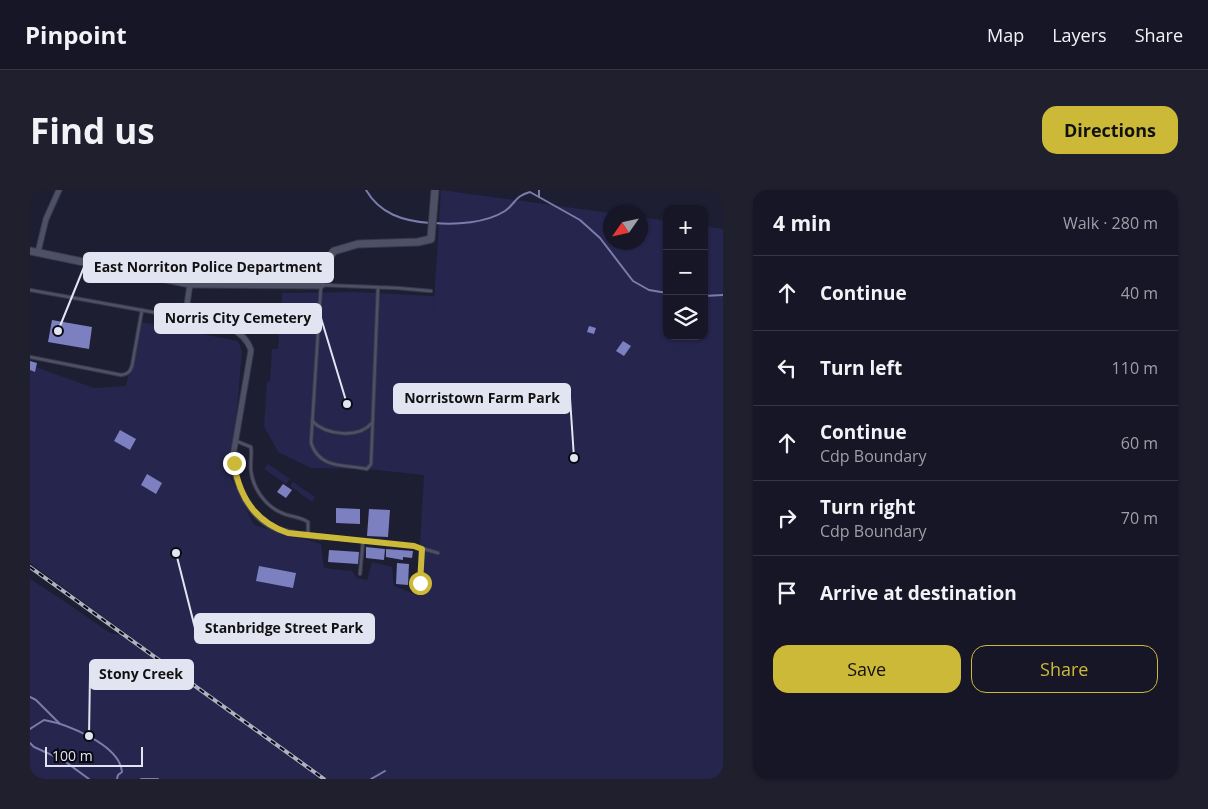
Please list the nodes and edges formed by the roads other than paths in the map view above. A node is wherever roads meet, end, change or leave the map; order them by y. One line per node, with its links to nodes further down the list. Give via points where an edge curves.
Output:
1 (59, 190): 3 (street)
2 (435, 190): 5 (street, via 431,239 358,244 334,251 323,265)
3 (34, 251): 4 (street)
4 (190, 284): 5 (street); 10 (street)
5 (321, 285): 6 (lane); 12 (lane)
6 (378, 287): 8 (lane); 13 (lane)
7 (30, 290): 9 (lane)
8 (431, 291)
9 (142, 310): 10 (lane); 11 (lane, via 132,366 126,374)
10 (185, 318): 14 (street, via 234,329 249,345 251,356)
11 (30, 356)
12 (312, 421): 13 (lane, via 332,431 351,433 363,430); 13 (lane, via 311,443 322,459 348,468 366,469 371,464)
13 (373, 422)
14 (235, 441): 15 (lane, via 250,447 250,469 261,497 282,514 308,522); 15 (street, via 235,471 249,505 260,518 276,528)
15 (308, 535): 16 (street)
16 (320, 537): 17 (lane)
17 (363, 541): 18 (lane); 20 (lane)
18 (422, 549): 19 (lane); 21 (lane)
19 (438, 553)
20 (360, 574)
21 (420, 583)

